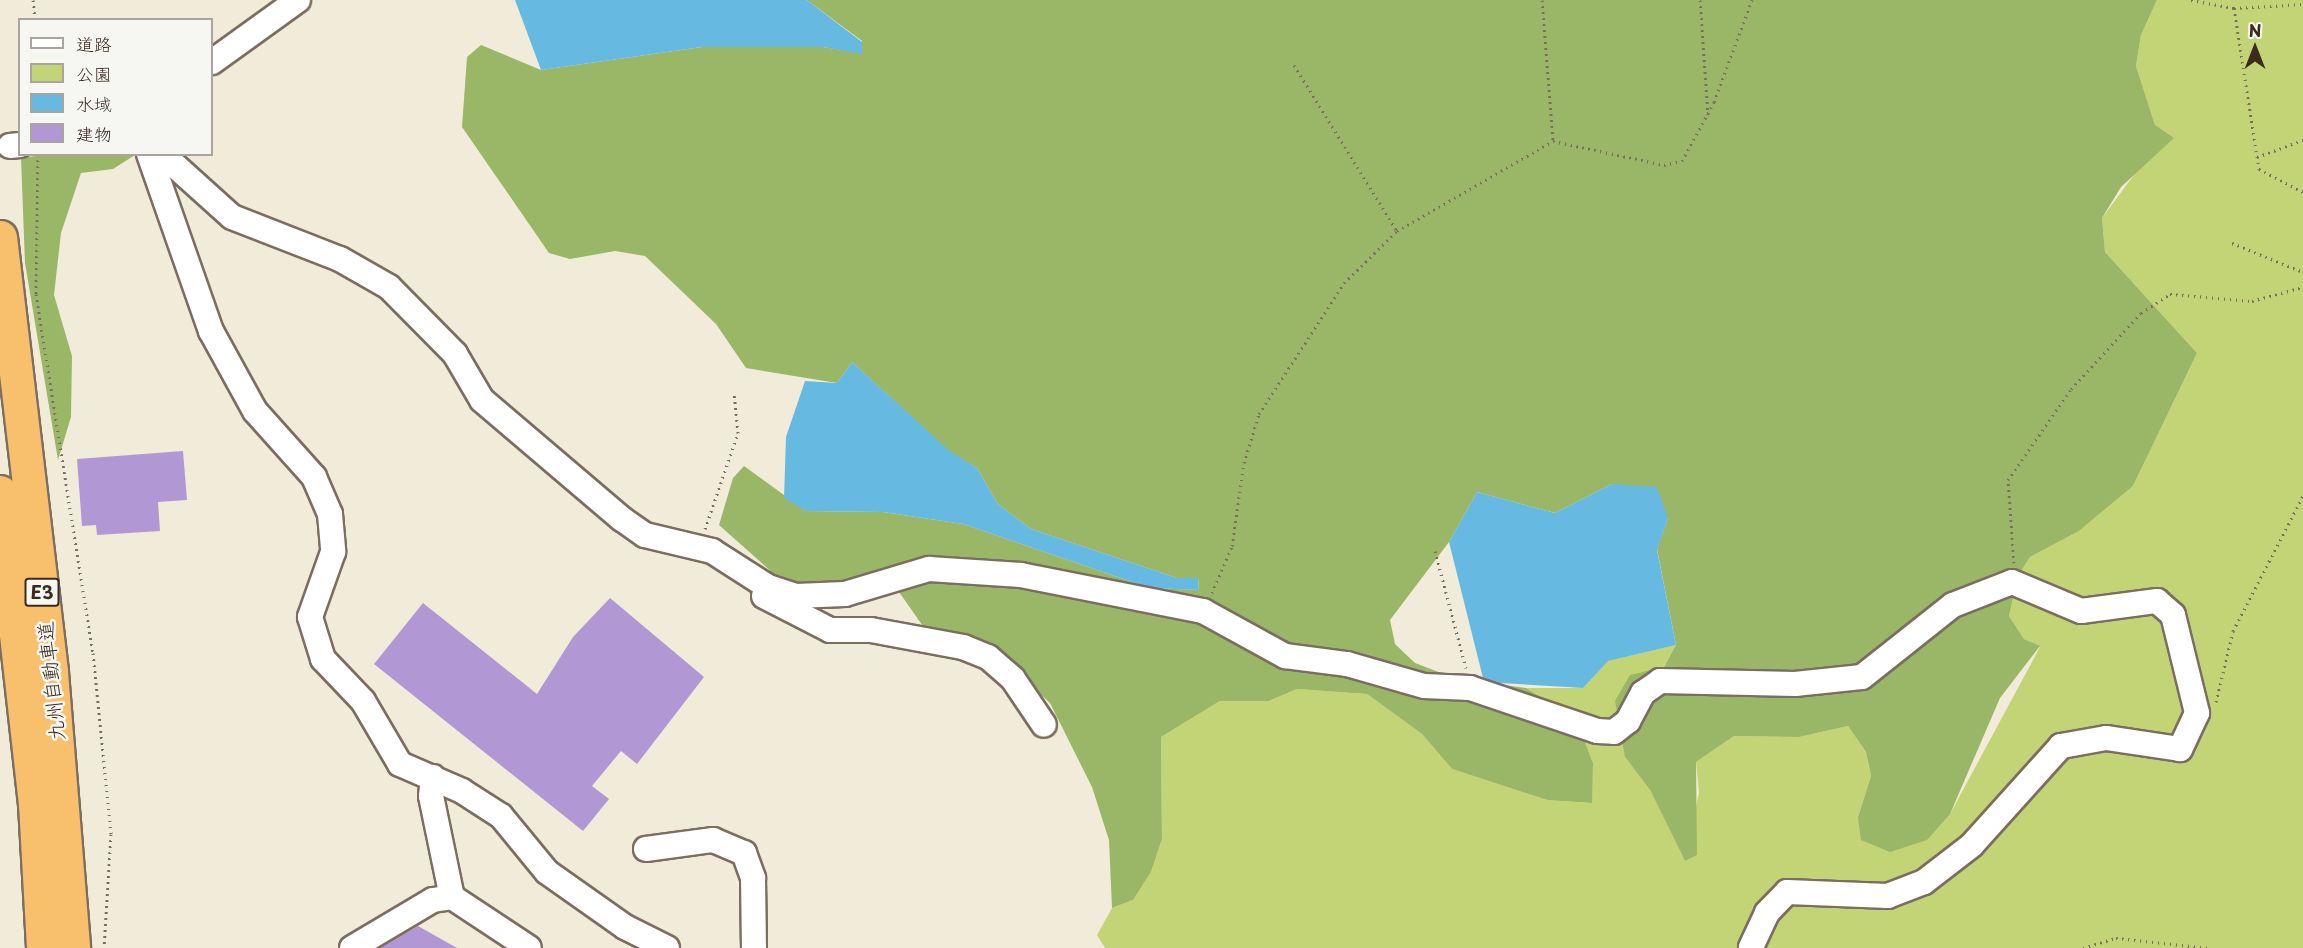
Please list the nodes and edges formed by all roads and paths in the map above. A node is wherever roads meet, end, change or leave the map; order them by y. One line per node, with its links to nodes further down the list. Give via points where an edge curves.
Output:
1 (33, 0): 9 (path)
2 (298, 0): 10 (street)
3 (1542, 0): 14 (path)
4 (1700, 0): 12 (path)
5 (1752, 0): 12 (path)
6 (2191, 0): 8 (path)
7 (2303, 4): 8 (path)
8 (2234, 8): 18 (path)
9 (35, 18)
10 (213, 61)
11 (1294, 66): 20 (path)
12 (1708, 115): 14 (path, via 1687,154 1673,166)
13 (2303, 140): 18 (path)
14 (1553, 141): 20 (path)
15 (38, 156): 41 (path, via 36,294 93,653 111,834)
16 (150, 156): 36 (street, via 211,331 255,411 314,477 330,514 333,552 310,617 323,659 363,701 400,764)
17 (164, 156): 28 (street, via 232,217 340,259 389,287 455,354 482,400 565,473 645,535)
18 (2257, 157): 19 (path, via 2263,174)
19 (2303, 192)
20 (1397, 231): 32 (path, via 1344,283 1260,414 1244,463 1232,546)
21 (0, 237): 40 (highway, 九州自動車道 / E3, via 51,672)
22 (2232, 243): 23 (path)
23 (2303, 272)
24 (2303, 287): 31 (path, via 2252,301 2170,294 2141,313 2062,399 2008,480)
25 (734, 392): 28 (path, via 738,433)
26 (0, 492): 39 (highway, 九州自動車道 / E3, via 35,804)
27 (2303, 496): 34 (path, via 2233,631 2215,705)
28 (699, 548): 30 (street)
29 (1436, 551): 33 (path)
30 (756, 579): 32 (street, via 796,596 845,594 929,569 993,571); 35 (street, via 756,590 771,603 830,630 870,630 963,647 988,657 1013,679)
31 (2012, 582): 33 (street, via 1953,605 1862,677 1795,684 1660,681 1643,693 1628,721 1614,732 1597,731); 34 (street, via 2081,611 2157,601 2173,615)
32 (1203, 611): 33 (street, via 1285,656 1347,664 1424,686)
33 (1470, 688)
34 (2197, 713): 46 (street, via 2188,738 2170,751 2106,738 2061,746 1972,845 1924,882 1888,896 1787,892 1767,913)
35 (1044, 724)
36 (433, 777): 38 (street, via 431,796); 44 (street, via 501,816 563,884 625,927)
37 (646, 849): 45 (street, via 713,840 744,853 753,878)
38 (452, 897): 42 (street, via 433,900); 43 (street)
39 (43, 948)
40 (73, 948)
41 (104, 948)
42 (352, 948)
43 (529, 948)
44 (667, 948)
45 (754, 948)
46 (1751, 948)
47 (2083, 948): 48 (path, via 2116,938)
48 (2210, 948)

